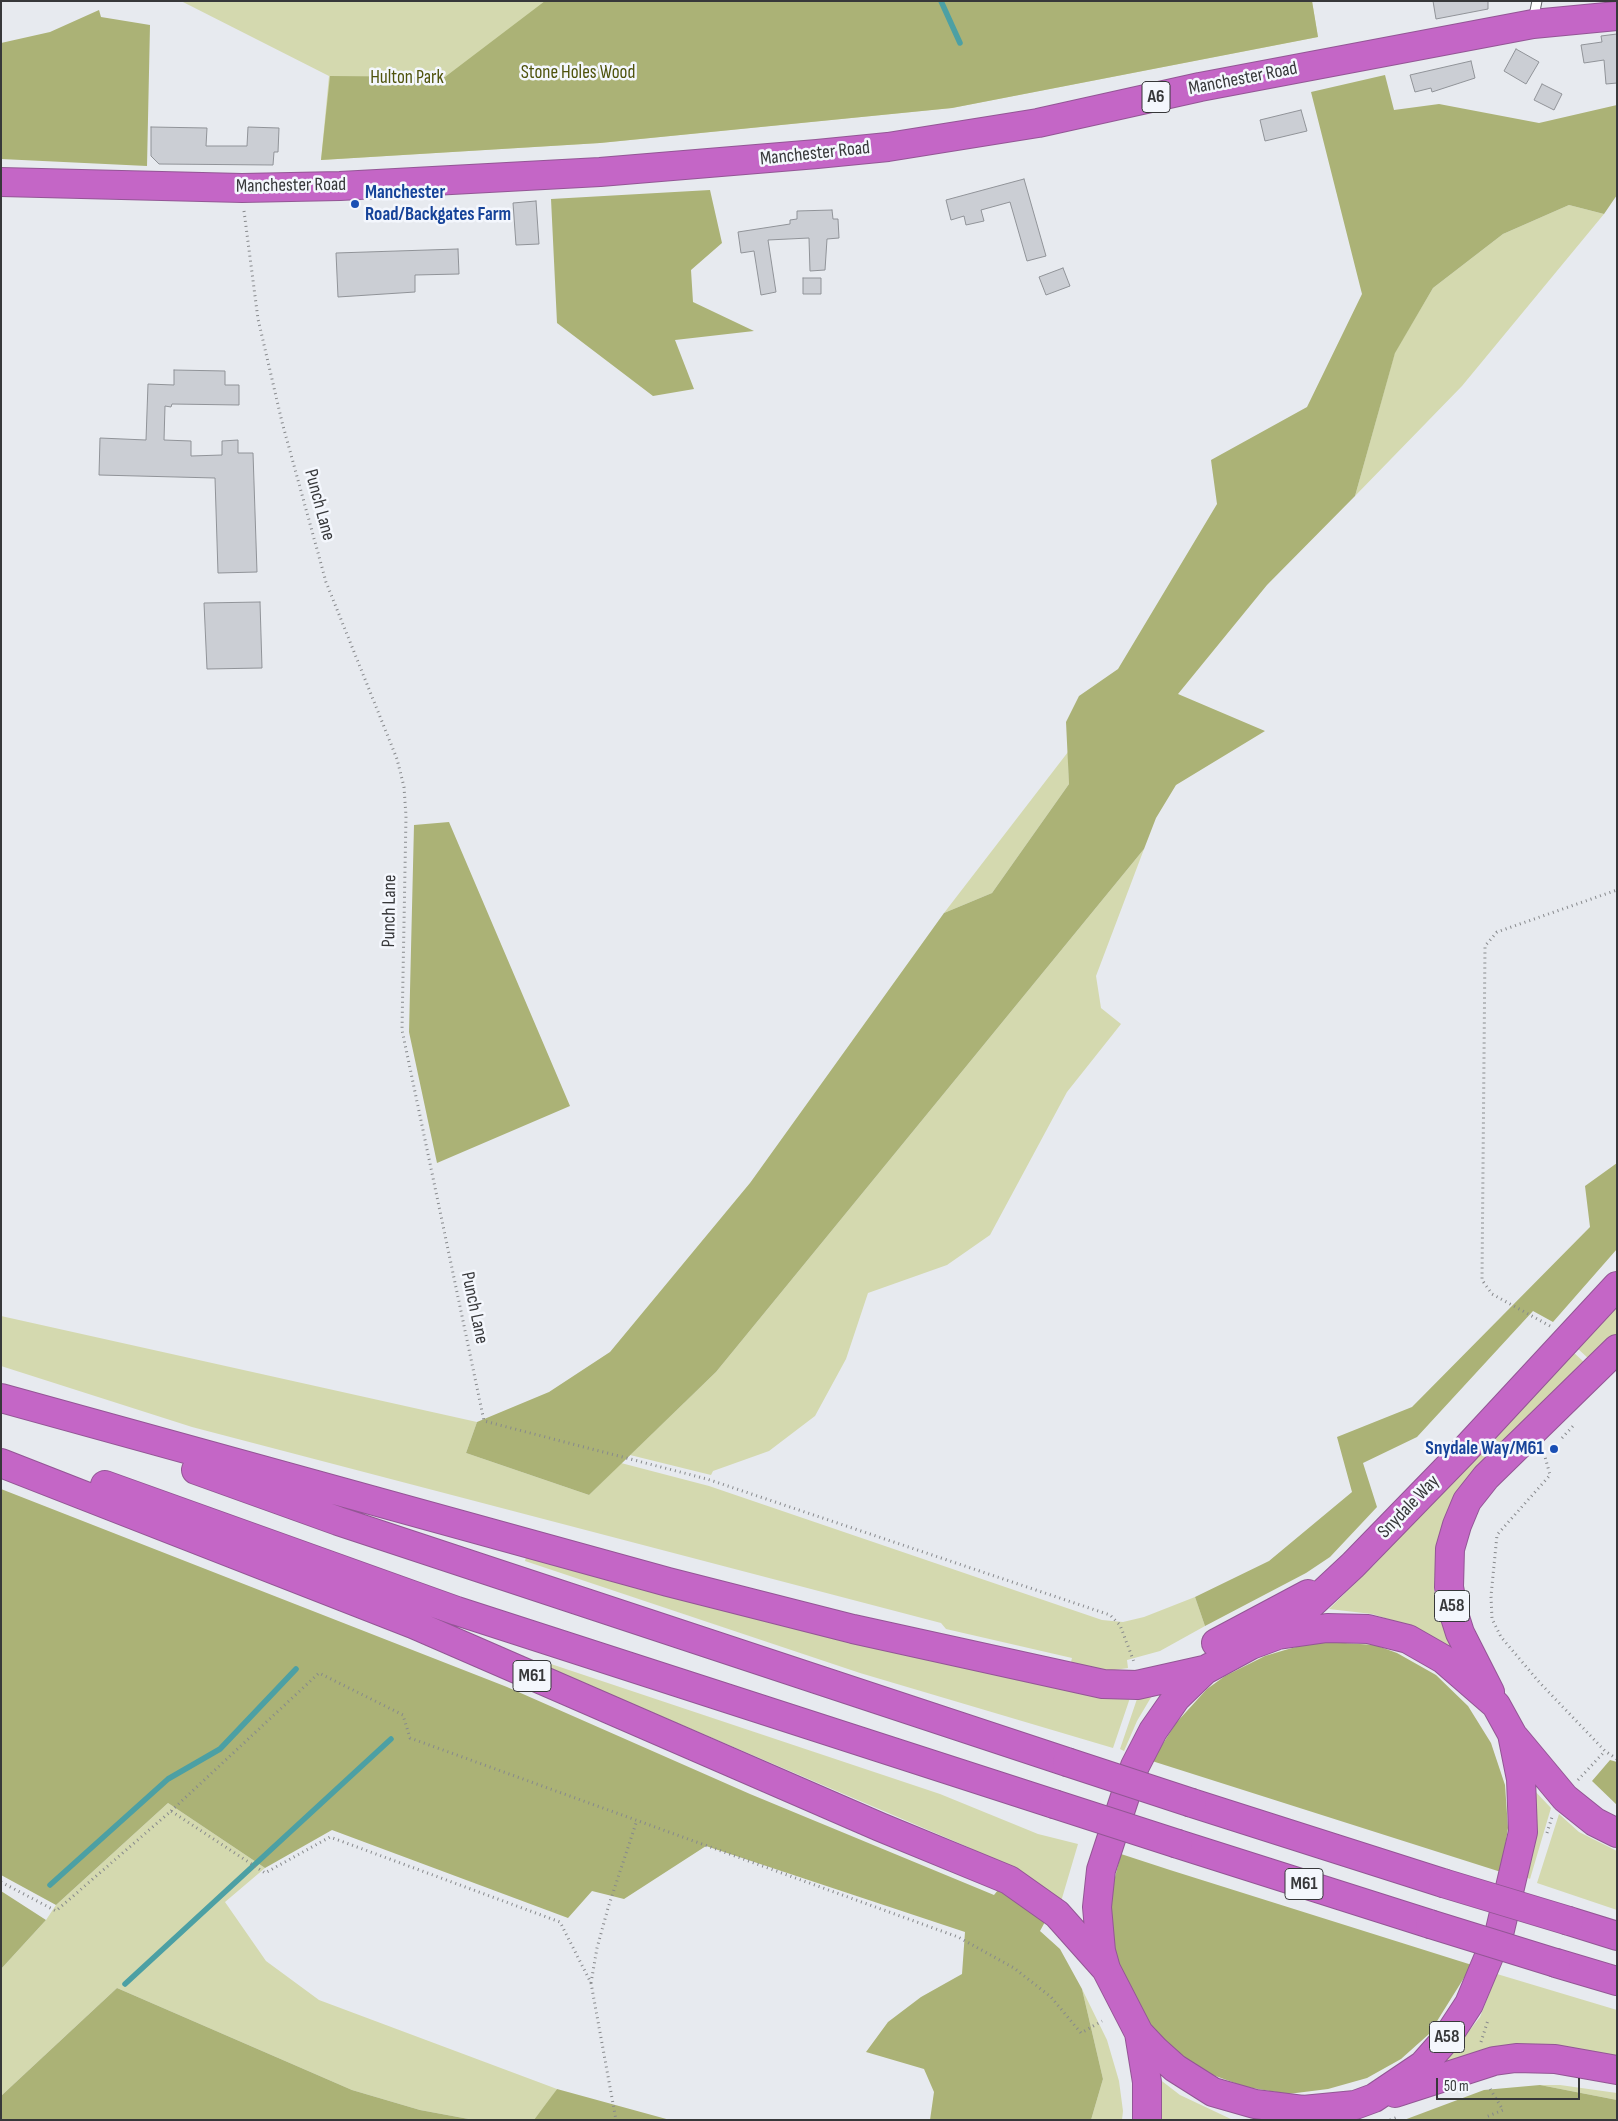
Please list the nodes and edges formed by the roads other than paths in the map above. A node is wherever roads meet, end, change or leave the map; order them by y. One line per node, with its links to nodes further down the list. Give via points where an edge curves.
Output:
1 (1535, 13): 2 (highway, Manchester Road / A6); 3 (highway, Manchester Road / A6, via 1038,123 888,147 600,172 340,186 242,188)
2 (1617, 16)
3 (1, 182)
4 (1617, 1286): 9 (highway, Snydale Way / A58)
5 (1617, 1349): 13 (highway, Snydale Way / A58, via 1486,1477 1467,1501 1450,1549 1448,1587 1460,1633)
6 (1, 1400): 12 (highway, M61, via 668,1582 853,1629); 16 (highway, M61, bridge, via 338,1521 1192,1803)
7 (1, 1448): 18 (highway, M61, bridge, via 456,1612)
8 (1, 1463): 17 (highway, M61, via 413,1624 1009,1880 1052,1910)
9 (1353, 1565): 10 (highway, Snydale Way / A58); 12 (highway, via 1310,1592 1174,1664 1136,1674)
10 (1278, 1635): 11 (highway, A58, via 1251,1645); 13 (highway, A58, via 1343,1628 1368,1629 1408,1639 1444,1659)
11 (1205, 1670): 12 (highway, via 1137,1686 1103,1684); 17 (highway, A58, via 1176,1698 1153,1731 1132,1775 1101,1870 1097,1907)
12 (1078, 1677)
13 (1496, 1704): 14 (highway, A58)
14 (1512, 1734): 15 (highway, via 1595,1822); 21 (highway, A58, via 1521,1779 1523,1832 1500,1930 1469,2004 1446,2039 1423,2065)
15 (1617, 1833)
16 (1617, 1936)
17 (1106, 1969): 19 (highway, A58)
18 (1617, 1981)
19 (1139, 2033): 21 (highway, A58, via 1175,2068 1213,2092 1234,2100 1303,2110); 22 (highway, A58, via 1147,2082)
20 (1617, 2070): 21 (highway, via 1555,2058 1505,2059)
21 (1364, 2102): 23 (highway, A58)
22 (1147, 2120)
23 (1323, 2120)

